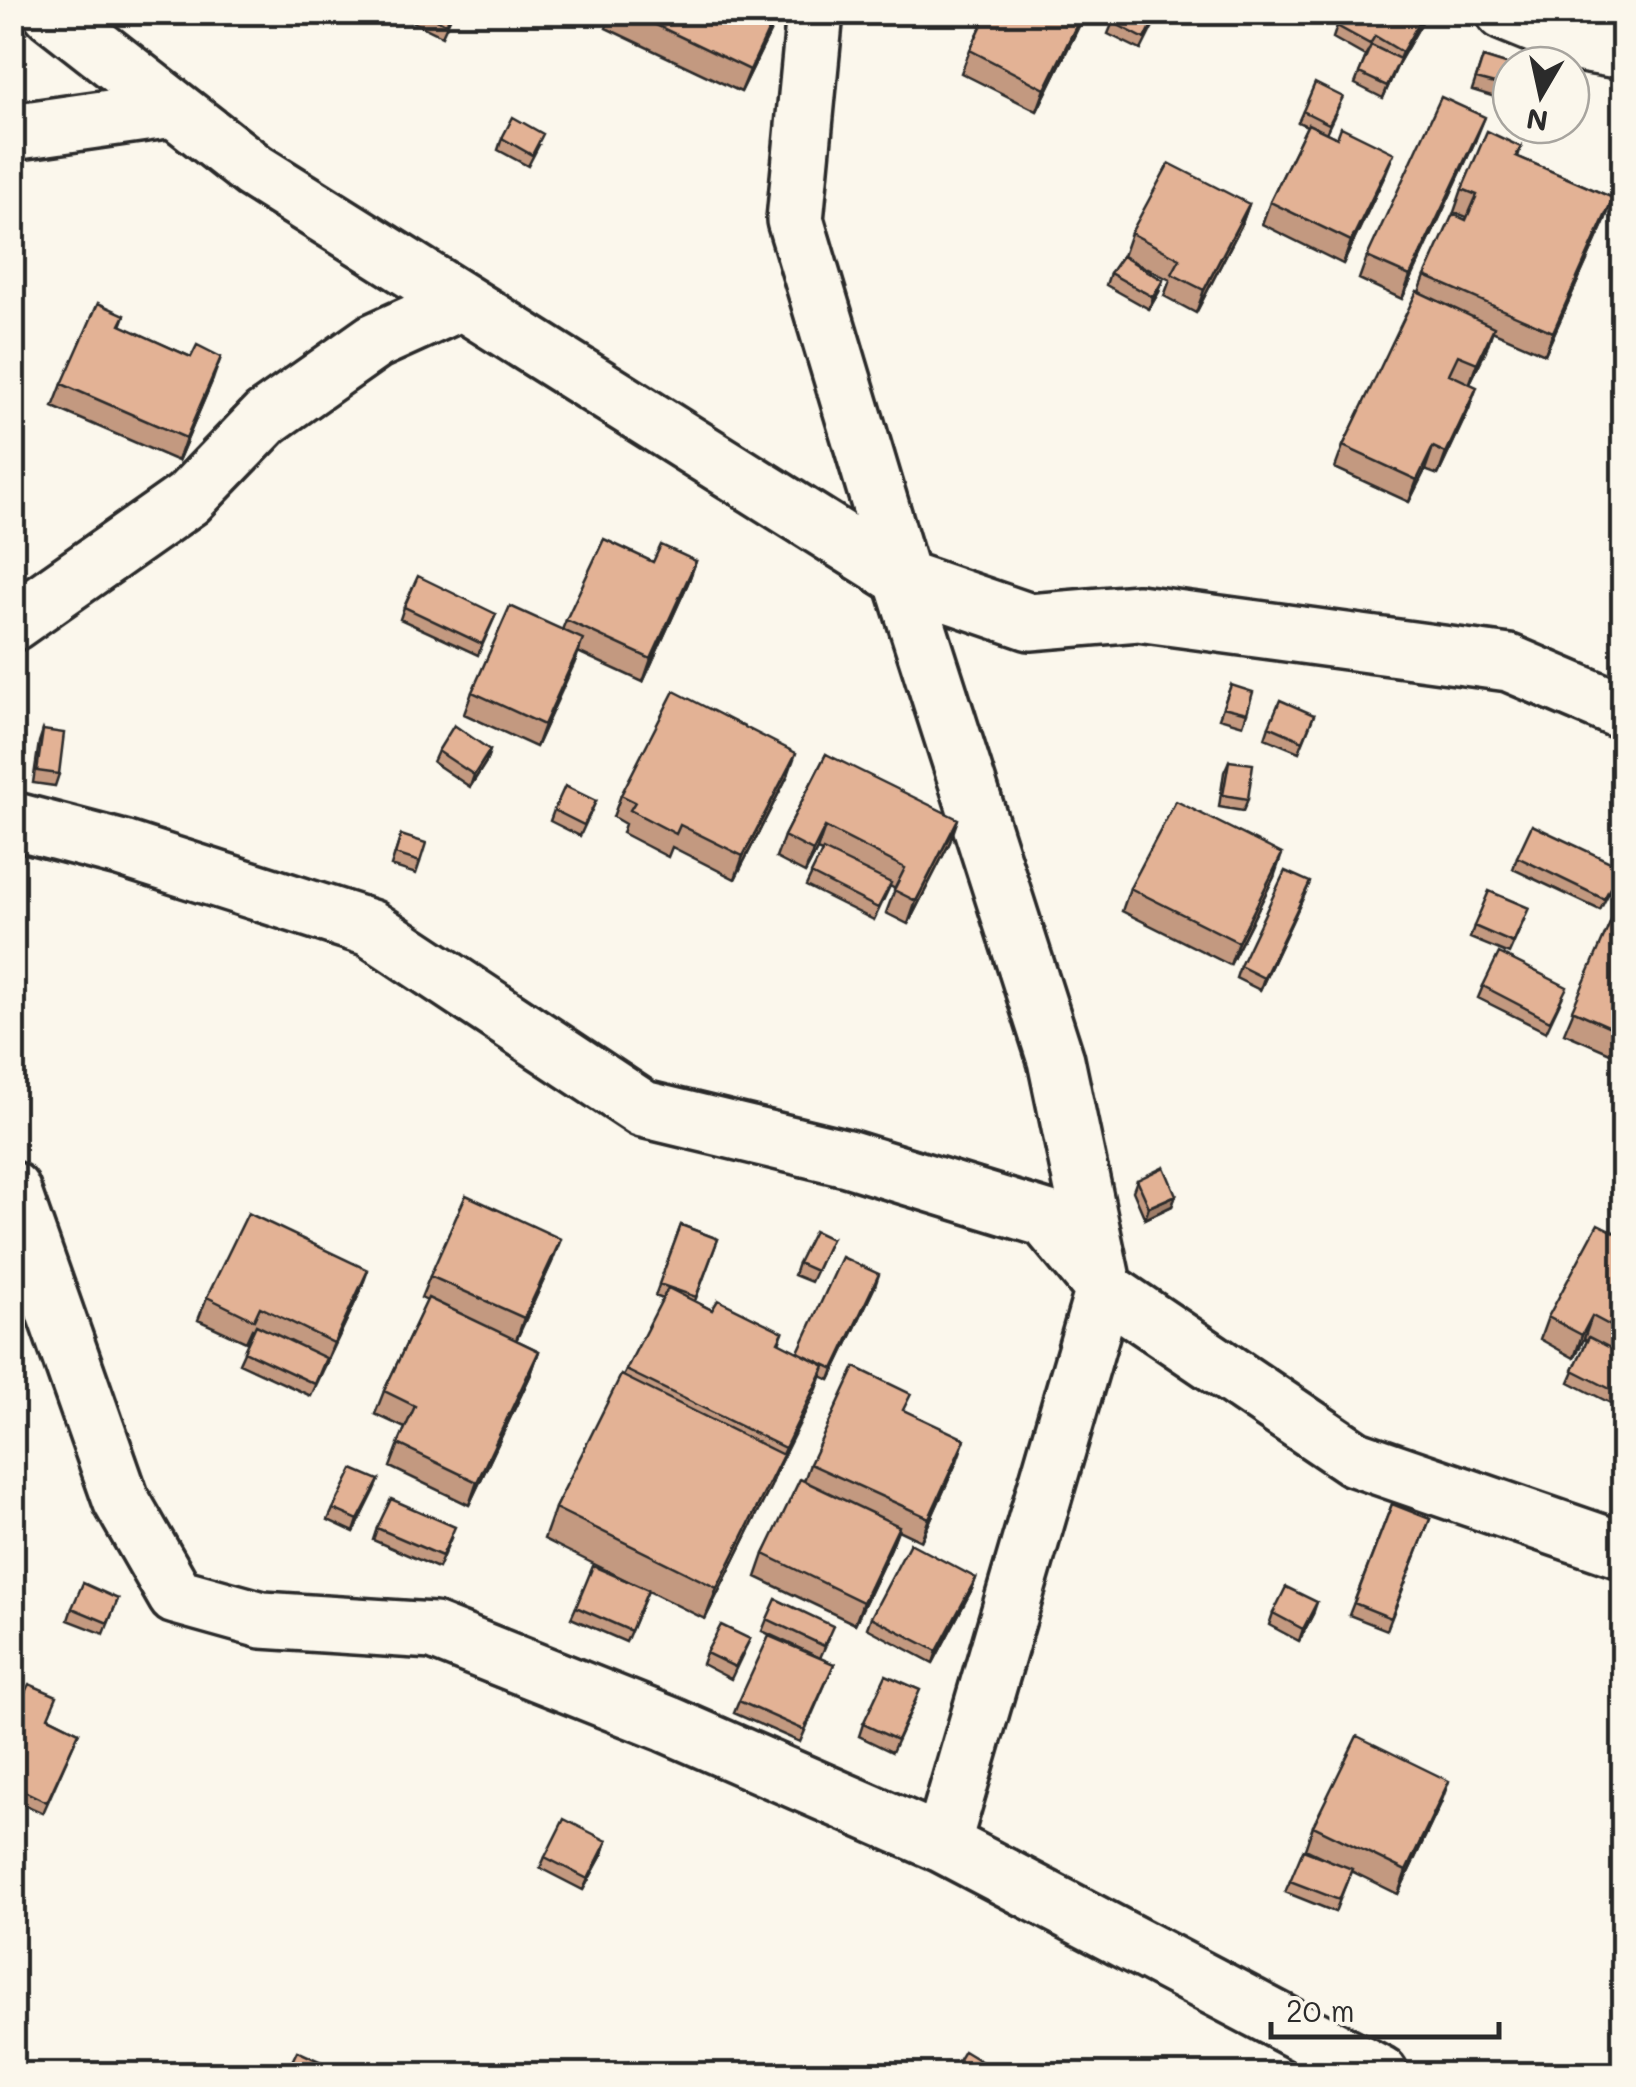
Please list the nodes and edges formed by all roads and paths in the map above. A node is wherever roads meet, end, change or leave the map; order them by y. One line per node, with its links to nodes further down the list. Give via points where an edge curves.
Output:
1 (51, 12): 5 (street)
2 (815, 12): 8 (street, via 795,220)
3 (1504, 12): 4 (street, via 1582,44)
4 (1624, 52)
5 (173, 109): 6 (street); 7 (street, via 254,171)
6 (12, 132)
7 (461, 302): 8 (street); 9 (street, via 375,341 266,418 188,499)
8 (902, 578): 10 (street, via 1030,622 1138,613 1509,663); 13 (street, via 1056,1060)
9 (12, 623)
10 (1624, 712)
11 (12, 820): 13 (street, via 370,928 643,1109 847,1158 1046,1220)
12 (12, 1190): 15 (street, via 121,1500 176,1596 262,1620 433,1630)
13 (1104, 1290): 14 (street, via 1354,1458); 15 (street)
14 (1624, 1550)
15 (942, 1844): 16 (street)
16 (1380, 2074)

